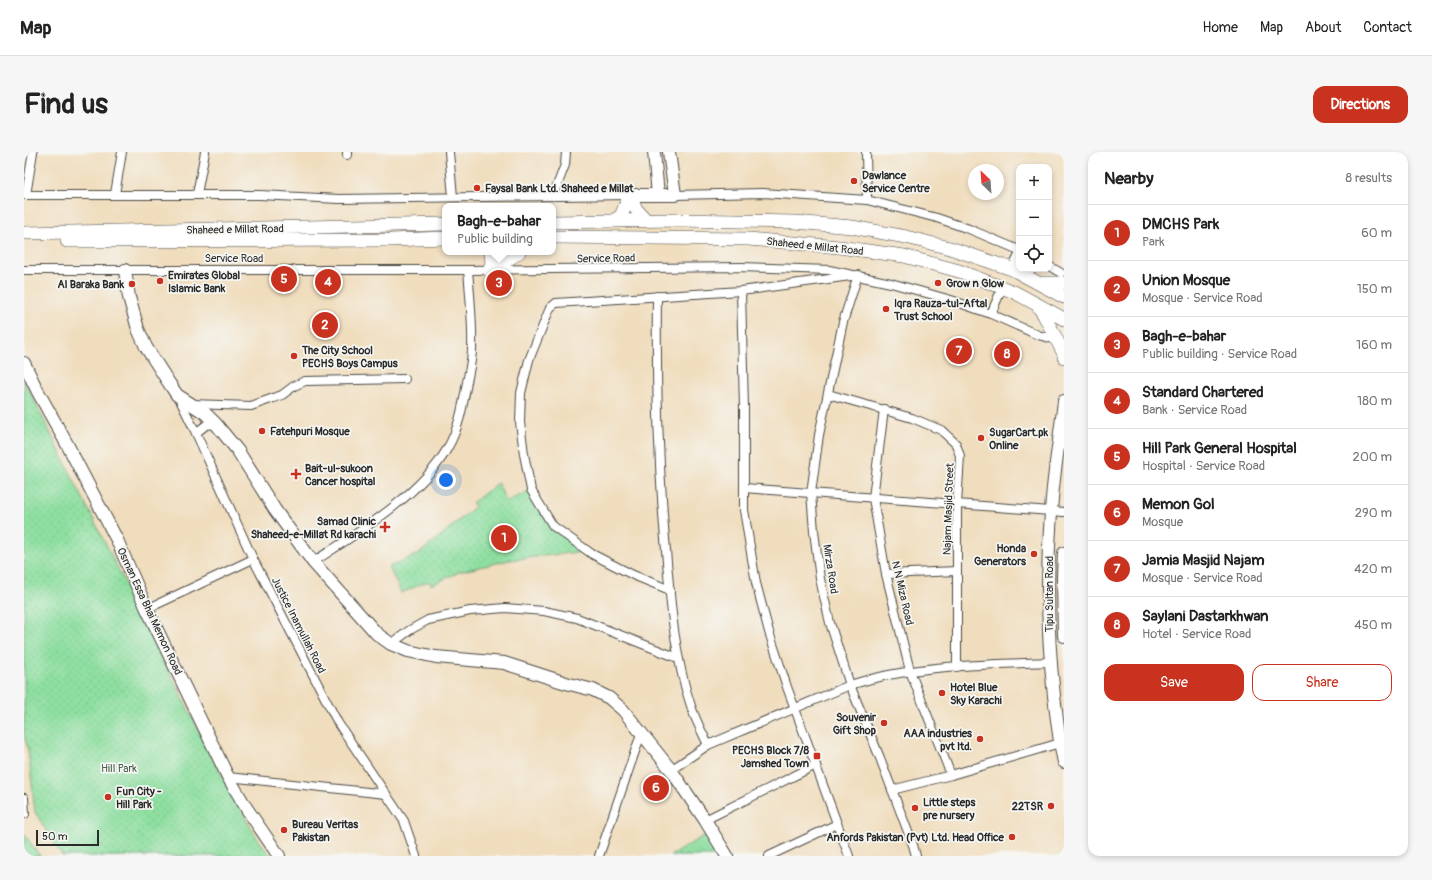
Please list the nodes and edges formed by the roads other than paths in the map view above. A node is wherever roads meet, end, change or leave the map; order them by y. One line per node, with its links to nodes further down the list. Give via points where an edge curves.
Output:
1 (33, 152): 11 (street)
2 (122, 152): 9 (street)
3 (205, 152): 10 (street)
4 (449, 152): 16 (street)
5 (566, 152): 15 (street, via 565,165)
6 (654, 152): 13 (street)
7 (669, 152): 14 (street)
8 (866, 152): 17 (street)
9 (116, 194): 10 (street); 11 (street)
10 (197, 194): 16 (street, via 339,199)
11 (25, 195)
12 (630, 195): 13 (street); 15 (street); 18 (main road); 19 (main road, via 621,216)
13 (658, 195): 14 (street)
14 (674, 195): 17 (street, via 763,193)
15 (553, 196): 16 (street)
16 (453, 197)
17 (867, 200): 28 (street, via 937,218)
18 (646, 220): 19 (main road, Shaheed e Millat Road); 20 (main road, Shaheed e Millat Road)
19 (613, 221): 21 (main road, Shaheed e Millat Road)
20 (710, 221): 32 (main road, via 720,226 857,234 890,239 932,248); 33 (main road, Shaheed e Millat Road, via 795,222 852,227 950,248)
21 (556, 222)
22 (442, 224): 23 (main road, Shaheed e Millat Road)
23 (24, 233)
24 (556, 237): 26 (main road, Shaheed e Millat Road)
25 (442, 238): 27 (main road, Shaheed e Millat Road)
26 (748, 239): 32 (main road, via 761,235 862,244); 42 (main road, Shaheed e Millat Road, via 904,256 959,271)
27 (24, 241)
28 (1016, 249)
29 (491, 255): 38 (main road)
30 (514, 255): 38 (main road)
31 (1016, 261): 33 (street)
32 (970, 264): 46 (main road, via 1024,281); 49 (main road)
33 (1012, 269): 41 (main road, Shaheed e Millat Road)
34 (1052, 269): 40 (street)
35 (24, 270): 36 (street, Service Road)
36 (125, 270): 37 (street, Service Road); 56 (street, via 128,297 138,329 158,368)
37 (468, 270): 38 (street, Service Road); 70 (street, via 472,350 464,404 447,450 425,479 400,501)
38 (493, 270): 39 (street, Service Road, via 742,267 829,270)
39 (858, 275): 43 (street); 48 (street, Service Road, via 921,291); 55 (street, Mirza Road, via 843,322)
40 (1062, 278): 41 (main road)
41 (1040, 283): 45 (main road, Shaheed e Millat Road)
42 (1002, 288): 47 (main road, Shaheed e Millat Road); 48 (street)
43 (741, 291): 44 (street); 62 (street)
44 (657, 296): 73 (street, via 656,372 661,488); 73 (street, via 556,303 550,308 529,360 521,393 520,422 531,490 553,526 592,554)
45 (1064, 297)
46 (1064, 303)
47 (1036, 304): 50 (main road, Shaheed e Millat Road); 51 (main road)
48 (991, 314): 51 (street, Service Road, via 1038,335)
49 (1064, 314)
50 (1064, 319)
51 (1057, 340): 52 (main road)
52 (1064, 357)
53 (24, 363): 74 (street, Osman Essa Bhai Memon Road, via 117,540)
54 (405, 379): 58 (street, via 305,381 282,395 251,406)
55 (828, 394): 59 (street, Najam Masjid Street); 63 (street, Mirza Road)
56 (177, 395): 58 (street); 61 (street, Justice Inamullah Road)
57 (1064, 401): 66 (street, Tipu Sultan Road)
58 (190, 404): 60 (street)
59 (884, 409): 64 (street, N N Miza Road); 65 (street, Najam Masjid Street, via 940,430 956,444 960,456)
60 (216, 424): 61 (street, via 206,425); 70 (street, via 238,451 275,510)
61 (196, 434): 69 (street, Justice Inamullah Road)
62 (744, 488): 63 (street); 82 (street, via 744,510 756,583 769,632)
63 (811, 493): 64 (street); 81 (street, Mirza Road, via 820,579 830,623)
64 (873, 498): 65 (street); 72 (street, N N Miza Road)
65 (957, 504): 66 (street); 71 (street, Najam Masjid Street)
66 (1051, 510): 67 (street); 78 (street, Tipu Sultan Road, via 1047,576)
67 (1064, 512)
68 (1064, 553): 75 (street, Tipu Sultan Road)
69 (253, 559): 74 (street); 92 (street, Justice Inamullah Road, via 338,723)
70 (313, 562): 76 (street, via 377,634)
71 (957, 571): 72 (street); 79 (street, Najam Masjid Street)
72 (886, 574): 80 (street, N N Miza Road)
73 (670, 590): 77 (street)
74 (147, 609): 90 (street, Osman Essa Bhai Memon Road)
75 (1064, 636)
76 (392, 644): 77 (street, via 428,620 470,611 505,608 544,611 578,618); 83 (street, via 408,651 436,657 504,664 593,690 609,698 623,710)
77 (678, 658): 85 (street, via 691,706)
78 (1051, 662): 79 (street); 84 (street, Tipu Sultan Road)
79 (957, 667): 80 (street)
80 (910, 672): 81 (street, via 871,678); 89 (street, N N Miza Road)
81 (850, 685): 82 (street); 91 (street, Mirza Road)
82 (795, 708): 85 (street); 87 (street)
83 (641, 734): 88 (street); 100 (street)
84 (1060, 743): 86 (street, Tipu Sultan Road); 89 (street)
85 (708, 745): 88 (street)
86 (1064, 762)
87 (816, 765): 95 (street); 96 (street)
88 (671, 770): 95 (street)
89 (951, 775): 91 (street)
90 (228, 777): 92 (street); 98 (street, Osman Essa Bhai Memon Road)
91 (892, 790): 103 (street, Mirza Road)
92 (386, 794): 99 (street, Justice Inamullah Road, via 404,821)
93 (24, 798): 94 (street)
94 (24, 814)
95 (705, 820): 101 (street)
96 (837, 824): 97 (street); 102 (street)
97 (775, 855)
98 (279, 856)
99 (416, 856)
100 (599, 856)
101 (727, 856)
102 (849, 856)
103 (916, 856)

